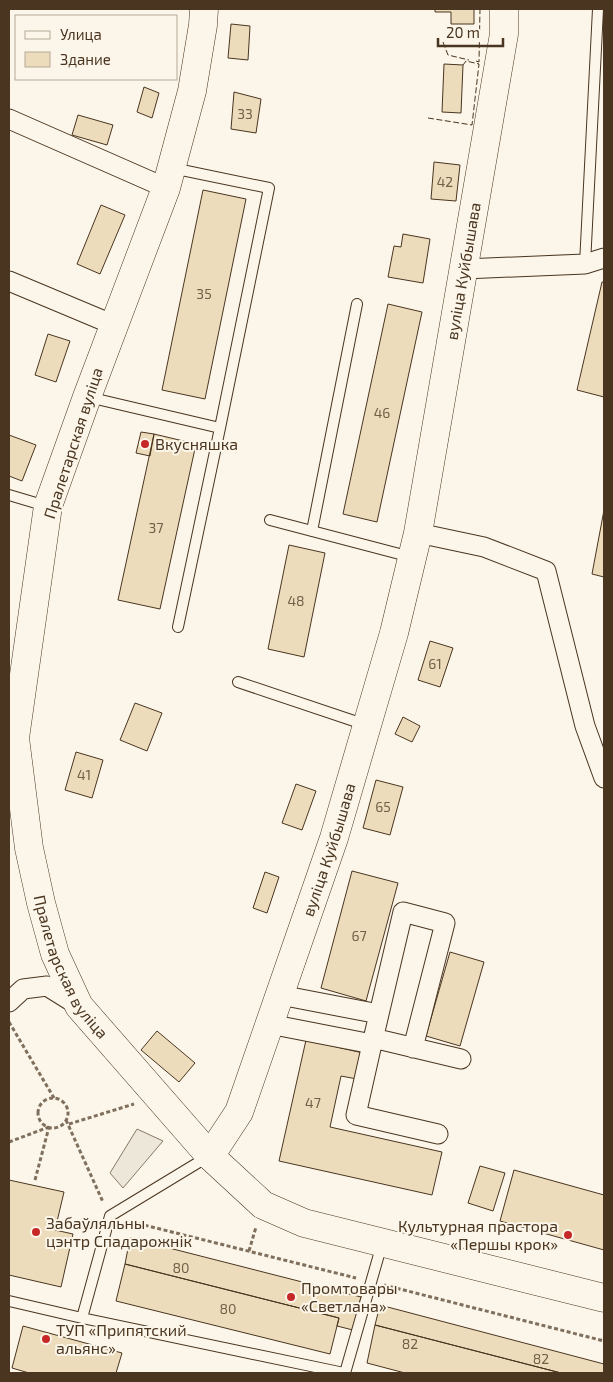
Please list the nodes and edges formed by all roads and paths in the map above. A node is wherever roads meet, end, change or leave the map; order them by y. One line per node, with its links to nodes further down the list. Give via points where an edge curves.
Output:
1 (204, 9): 5 (main road, Пралетарская вуліца, via 192,91)
2 (504, 9): 8 (main road, вуліца Куйбышава, via 504,34)
3 (598, 9): 7 (lane)
4 (9, 120): 5 (street)
5 (168, 178): 11 (main road, Пралетарская вуліца); 13 (lane, via 269,188)
6 (604, 258): 7 (street)
7 (585, 264): 8 (street)
8 (464, 269): 18 (main road, вуліца Куйбышава)
9 (9, 281): 11 (street)
10 (358, 304): 17 (lane)
11 (114, 325): 12 (main road, Пралетарская вуліца)
12 (87, 397): 13 (lane); 15 (main road, Пралетарская вуліца)
13 (220, 428): 19 (lane)
14 (9, 495): 15 (lane)
15 (48, 506): 21 (main road, Пралетарская вуліца)
16 (270, 520): 17 (lane)
17 (312, 531): 18 (lane)
18 (415, 545): 22 (main road, вуліца Куйбышава); 24 (street, via 484,547 546,571 585,726)
19 (178, 628)
20 (238, 682): 22 (lane)
21 (14, 701): 23 (main road, Пралетарская вуліца)
22 (367, 726): 26 (main road, вуліца Куйбышава, via 334,838)
23 (15, 738): 25 (street); 28 (main road, Пралетарская вуліца, via 29,848 41,903 55,954)
24 (604, 778)
25 (9, 789)
26 (280, 995): 29 (street); 31 (main road, вуліца Куйбышава)
27 (9, 1002): 28 (street, via 23,989 47,986)
28 (79, 1006): 35 (main road, Пралетарская вуліца)
29 (378, 1014): 32 (street); 33 (street, via 403,912 445,923)
30 (9, 1022): 36 (path)
31 (270, 1024): 32 (street); 42 (main road, вуліца Куйбышава, via 239,1112)
32 (372, 1041): 33 (street); 40 (street, via 356,1115)
33 (413, 1048): 34 (street)
34 (461, 1060)
35 (158, 1096): 38 (path); 42 (main road, Пралетарская вуліца)
36 (54, 1098): 37 (path, via 66,1105); 39 (path, via 44,1101 38,1113 41,1122)
37 (66, 1120): 38 (path); 39 (path)
38 (69, 1124): 44 (path)
39 (50, 1128): 41 (path); 43 (path)
40 (438, 1134)
41 (9, 1142)
42 (210, 1156): 44 (lane); 45 (main road, Пралетарская вуліца, via 263,1205 304,1223)
43 (35, 1180)
44 (110, 1216): 48 (lane)
45 (382, 1243): 46 (main road, Пралетарская вуліца); 49 (lane)
46 (604, 1298)
47 (9, 1301): 48 (lane)
48 (82, 1318): 49 (lane)
49 (344, 1373)

